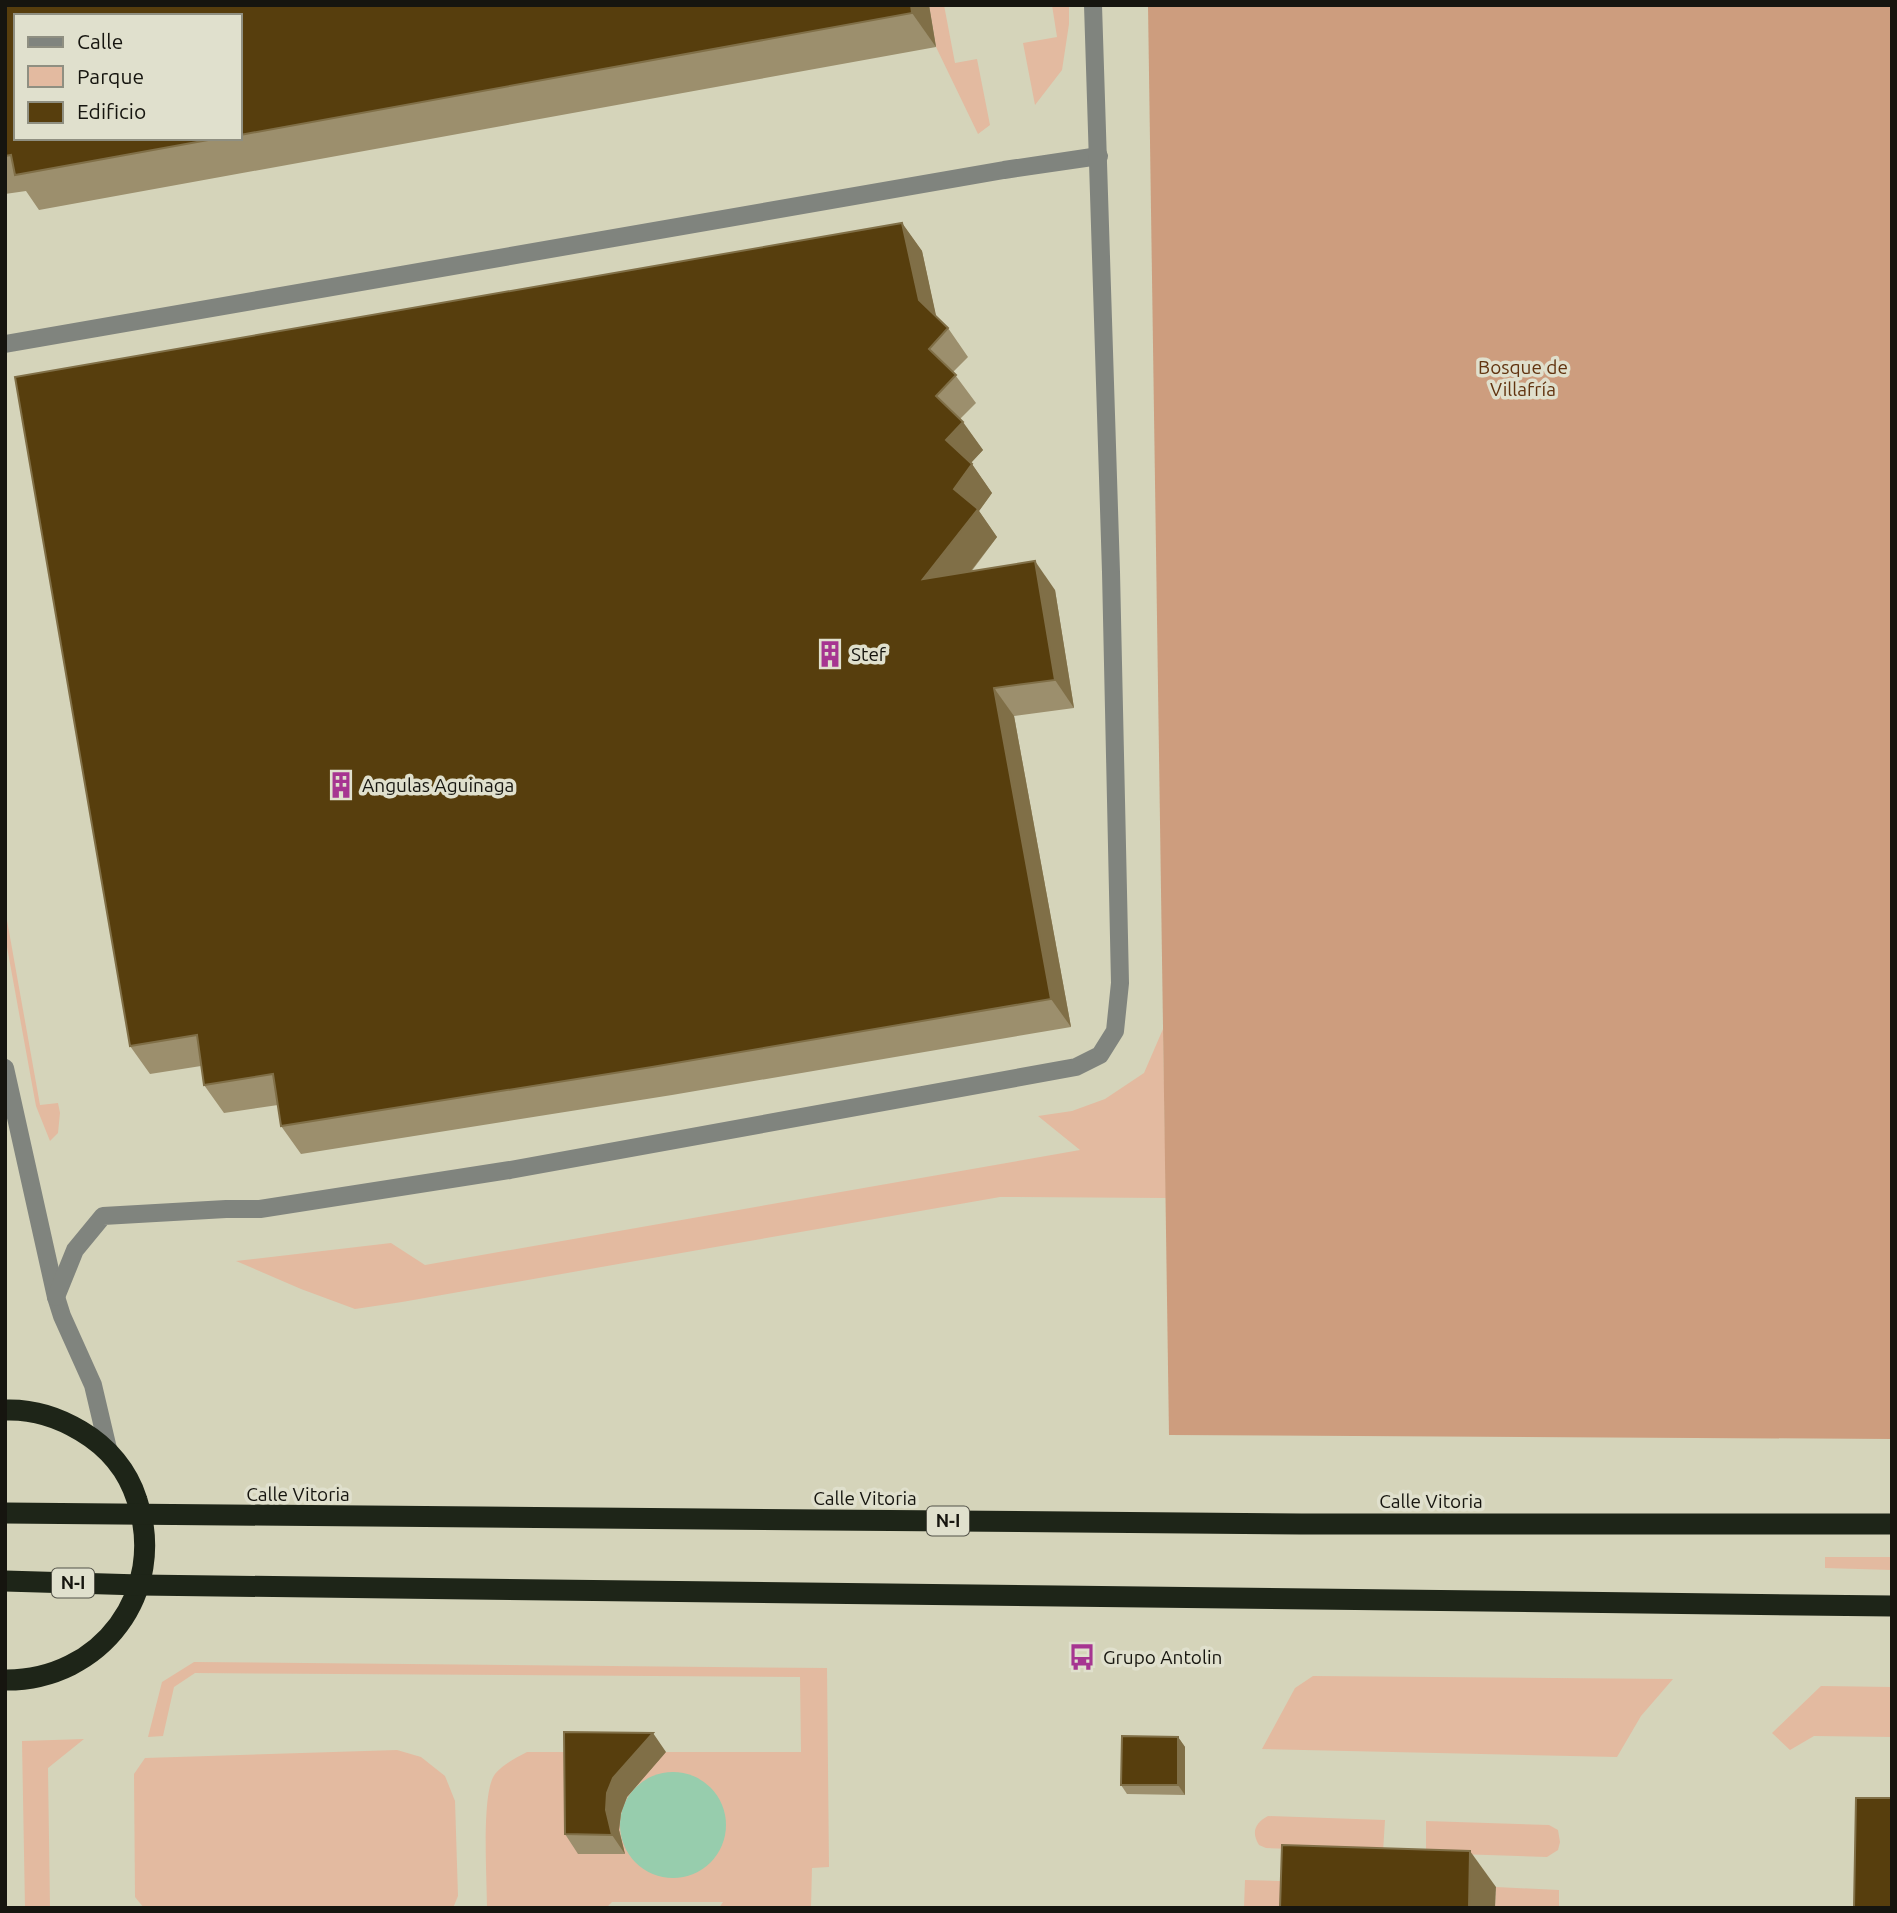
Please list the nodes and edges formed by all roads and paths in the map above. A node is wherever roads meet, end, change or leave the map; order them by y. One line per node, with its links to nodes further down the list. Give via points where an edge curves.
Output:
1 (1093, 5): 2 (street)
2 (1099, 156): 3 (street); 5 (street, via 1120,983 1115,1031 1100,1055 1076,1067 510,1170 260,1209 103,1216 75,1250)
3 (5, 344)
4 (5, 1068): 5 (street)
5 (56, 1297): 7 (street, via 93,1385)
6 (5, 1410): 7 (highway, via 23,1409 64,1421)
7 (109, 1453): 9 (highway, via 134,1490)
8 (5, 1513): 9 (highway, Calle Vitoria / N-I)
9 (142, 1516): 10 (highway, Calle Vitoria / N-I); 12 (highway, via 145,1549)
10 (1892, 1524)
11 (5, 1581): 12 (highway, N-I)
12 (140, 1585): 13 (highway, N-I); 14 (highway, via 125,1617 87,1657 64,1670)
13 (1892, 1606)
14 (5, 1680)

